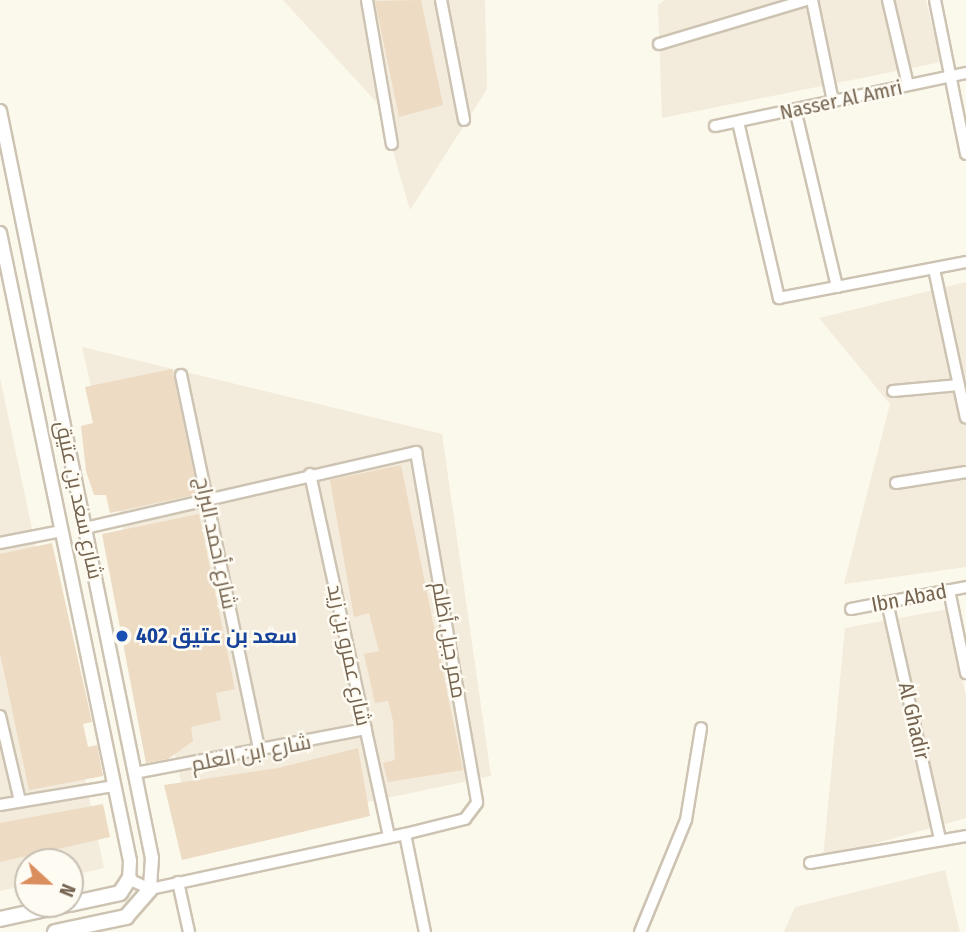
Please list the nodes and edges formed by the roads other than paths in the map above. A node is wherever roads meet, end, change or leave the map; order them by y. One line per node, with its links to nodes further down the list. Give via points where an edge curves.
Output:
1 (367, 0): 16 (street)
2 (441, 0): 13 (street)
3 (810, 0): 6 (street); 10 (street)
4 (888, 0): 9 (street)
5 (934, 0): 8 (street)
6 (659, 44)
7 (966, 73): 8 (street, Nasser Al Amri)
8 (949, 76): 9 (street, Nasser Al Amri); 17 (street)
9 (908, 85): 10 (street, Nasser Al Amri)
10 (833, 101): 11 (street, Nasser Al Amri)
11 (795, 109): 14 (street, Nasser Al Amri); 22 (street)
12 (0, 111): 31 (street, شارع سعد بن عتيق)
13 (464, 120)
14 (738, 122): 15 (street, Nasser Al Amri); 22 (street, via 779,298)
15 (715, 126)
16 (393, 144)
17 (966, 154)
18 (0, 233): 21 (street, شارع سعد بن عتيق)
19 (966, 262): 20 (street)
20 (934, 269): 22 (street); 24 (street)
21 (5, 279): 32 (street, شارع سعد بن عتيق)
22 (837, 287)
23 (181, 375): 30 (street, شارع أحمد البراج)
24 (959, 385): 25 (street); 26 (street)
25 (893, 391)
26 (966, 418)
27 (966, 472): 29 (street)
28 (310, 474): 30 (street, ممر جبل أظلم); 41 (street, شارع عمرو بن زيد); 47 (street, ممر جبل أظلم, via 416,452 477,803 465,820)
29 (896, 483)
30 (207, 499): 31 (street, ممر جبل أظلم); 42 (street, شارع أحمد البراج)
31 (85, 528): 43 (street, شارع سعد بن عتيق)
32 (62, 531): 33 (street); 44 (street, شارع سعد بن عتيق)
33 (0, 543)
34 (966, 587): 35 (street, Ibn Abad)
35 (949, 590): 36 (street, Ibn Abad); 38 (street)
36 (887, 602): 37 (street, Ibn Abad); 50 (street, Al Ghadir)
37 (851, 609)
38 (966, 673)
39 (0, 716): 45 (street)
40 (701, 728): 59 (street, via 686,820)
41 (366, 729): 42 (street, شارع ابن العلم); 48 (street, شارع عمرو بن زيد)
42 (260, 752): 43 (street, شارع ابن العلم)
43 (135, 774): 54 (street, شارع سعد بن عتيق, via 152,858)
44 (114, 786): 45 (street); 52 (street, شارع سعد بن عتيق)
45 (20, 801): 46 (street)
46 (0, 805)
47 (405, 834): 48 (street, ممر جبل أظلم); 58 (street)
48 (389, 836): 53 (street, ممر جبل أظلم)
49 (965, 839): 50 (street)
50 (940, 840): 51 (street)
51 (810, 863)
52 (129, 879): 54 (street); 55 (main road, via 120,893)
53 (178, 883): 54 (street, ممر جبل أظلم); 57 (street)
54 (150, 889): 56 (main road, via 126,917)
55 (84, 901)
56 (55, 932)
57 (189, 932)
58 (425, 932)
59 (640, 932)

